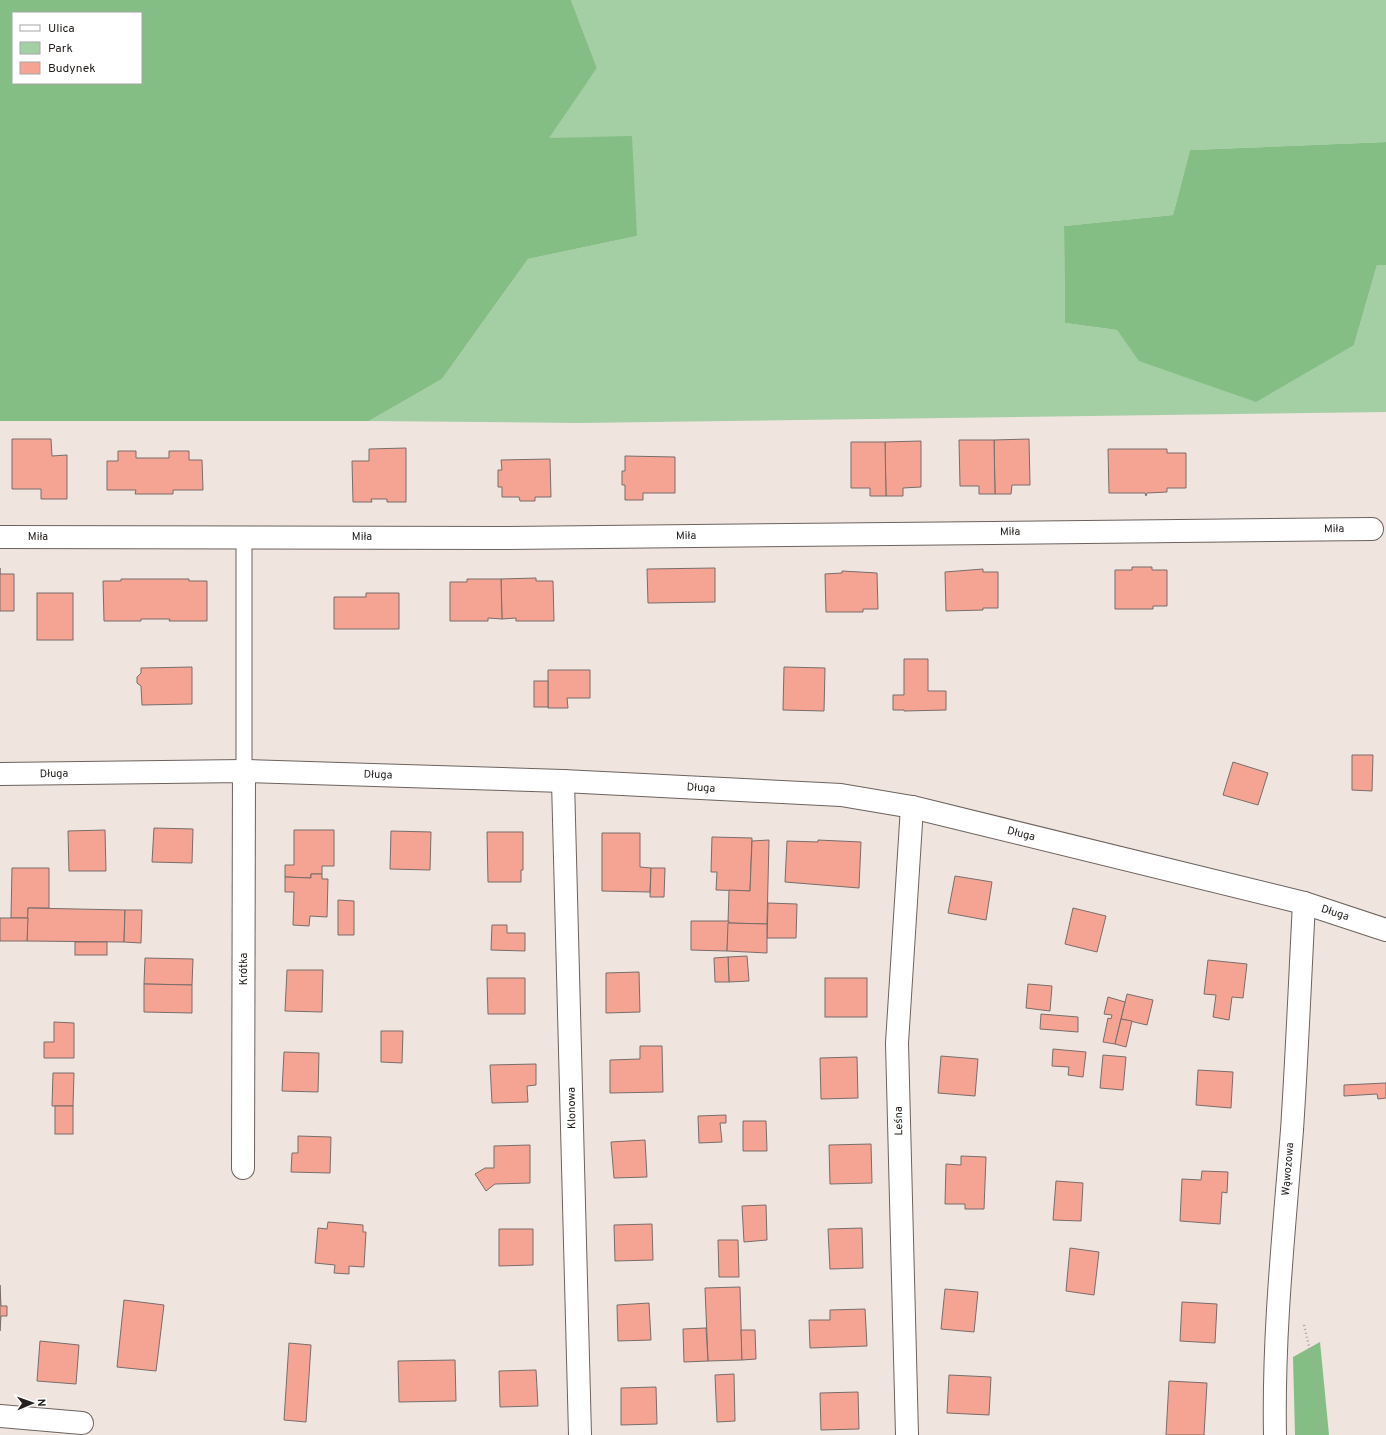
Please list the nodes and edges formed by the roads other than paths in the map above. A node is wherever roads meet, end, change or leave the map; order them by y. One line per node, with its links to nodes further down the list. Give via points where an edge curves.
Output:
1 (1372, 528): 3 (street, Miła, via 499,538)
2 (0, 537): 3 (street, Miła)
3 (244, 537): 4 (lane)
4 (244, 771): 5 (street, Długa); 6 (street, Długa); 10 (street, Krótka)
5 (0, 774)
6 (563, 781): 7 (street, Długa, via 841,795); 13 (street, Klonowa)
7 (912, 807): 8 (street, Długa); 14 (street, Leśna, via 897,1043)
8 (1304, 903): 9 (street, Długa); 15 (street, Wąwozowa, via 1292,1129 1278,1296)
9 (1386, 930)
10 (243, 1168)
11 (0, 1416): 12 (street)
12 (82, 1423)
13 (580, 1435)
14 (907, 1435)
15 (1275, 1435)

